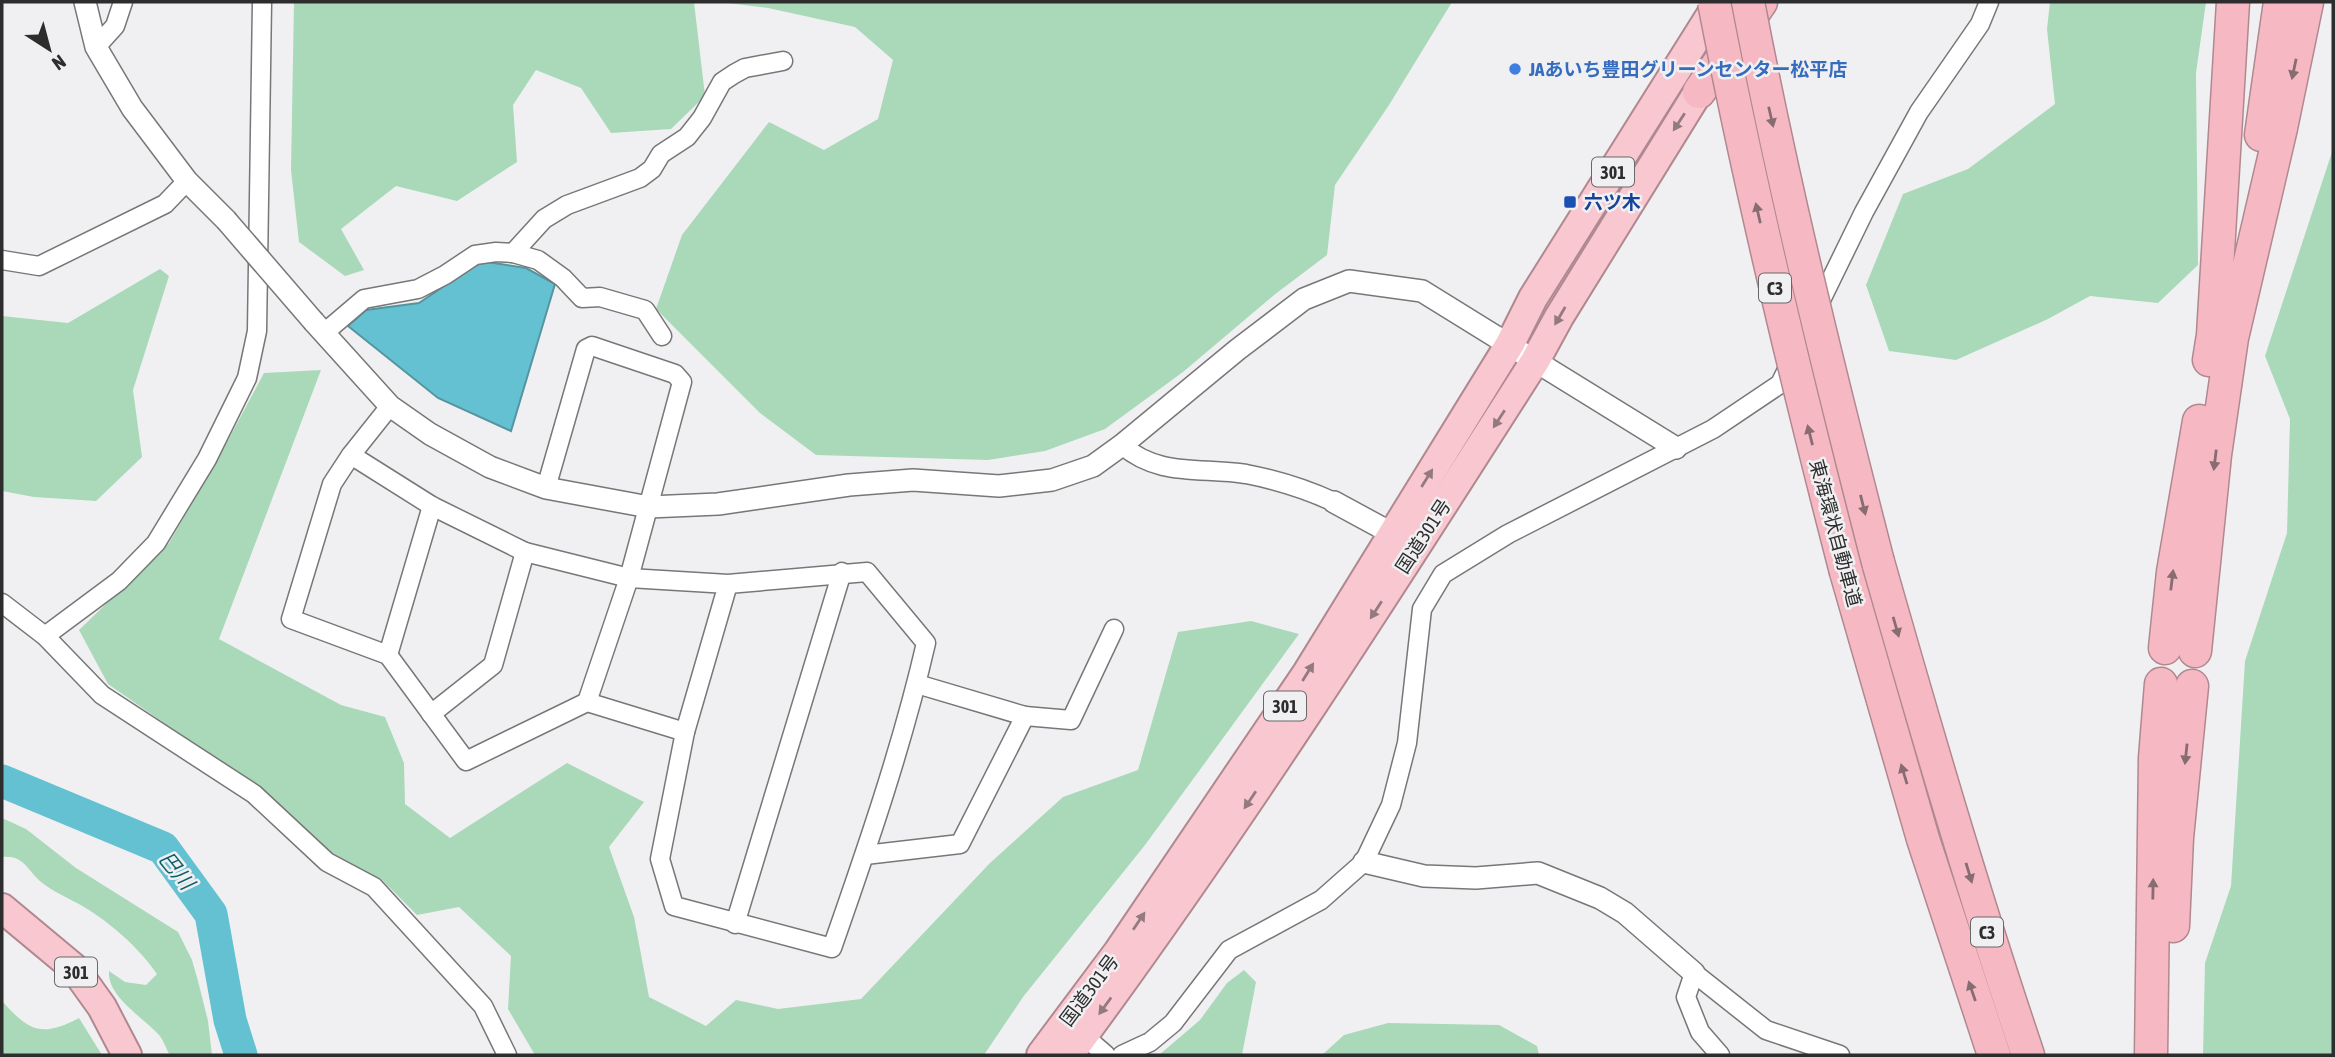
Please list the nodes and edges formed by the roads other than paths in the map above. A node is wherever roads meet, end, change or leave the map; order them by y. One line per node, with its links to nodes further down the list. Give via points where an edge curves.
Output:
1 (85, 2): 14 (street)
2 (123, 2): 14 (street, via 115,26)
3 (262, 2): 40 (street, via 257,331 247,378 207,459 156,544 119,581)
4 (1714, 2): 61 (highway, 東海環状自動車道 / C3, one-way to 4, bridge, via 1923,839 1846,572 1772,276)
5 (1719, 2): 23 (highway, 国道301号 / 301, via 1533,298)
6 (1748, 2): 62 (highway, 東海環状自動車道 / C3, one-way to 62, bridge, via 1766,96 1878,562 1949,808)
7 (1754, 2): 16 (highway, 国道301号 / 301)
8 (1761, 2): 16 (highway)
9 (1989, 2): 27 (street, via 1980,24 1919,112 1870,201 1780,384)
10 (2233, 2): 22 (highway)
11 (2261, 2): 22 (highway)
12 (2280, 2): 22 (highway)
13 (2307, 2): 22 (highway, one-way to 22, via 2281,128)
14 (96, 47): 17 (street, via 132,108)
15 (783, 61): 18 (street, via 745,68 722,82 687,137 661,154 652,169 640,178 567,205 544,219)
16 (1699, 92): 24 (highway, 国道301号 / 301, one-way to 24)
17 (187, 181): 19 (street, via 165,204 40,266); 20 (street, bridge)
18 (513, 253): 20 (street, via 475,255 418,289 364,299); 21 (street, via 538,260 582,298 600,297 645,310)
19 (2, 260)
20 (319, 328): 25 (street)
21 (662, 336)
22 (2223, 336): 41 (highway, via 2173,572)
23 (1510, 344): 24 (street); 26 (street, via 1422,291 1349,281 1304,299); 33 (highway, 国道301号 / 301, one-way to 23)
24 (1535, 361): 27 (street); 53 (highway, 国道301号 / 301, one-way to 53, via 1309,714)
25 (390, 406): 28 (street); 29 (street, via 490,467)
26 (1122, 445): 30 (street, via 1136,458 1164,468 1247,475 1305,489); 32 (street, via 1093,466 1052,480 999,485 913,481 849,485 718,504)
27 (1676, 449): 49 (street, via 1508,534 1443,574 1422,609 1407,743 1391,805)
28 (351, 455): 31 (street); 42 (street, via 332,484 291,619)
29 (546, 488): 32 (street); 32 (street, via 586,349 592,346 675,374 682,382)
30 (1334, 502): 33 (street)
31 (432, 506): 34 (street); 42 (street)
32 (649, 507): 36 (street)
33 (1393, 534): 56 (highway, 国道301号 / 301, one-way to 33, via 1240,775)
34 (525, 552): 36 (street); 45 (street, via 493,665)
35 (842, 572): 37 (street); 43 (street, via 867,572 926,643); 51 (street)
36 (629, 578): 37 (street); 44 (street)
37 (728, 584): 47 (street)
38 (2, 603): 40 (street)
39 (1114, 629): 46 (street, via 1071,720)
40 (45, 636): 55 (street, via 102,695 254,794 327,862 374,887 483,1006)
41 (2180, 650)
42 (388, 655): 45 (street)
43 (917, 684): 46 (street); 48 (street)
44 (587, 702): 45 (street, via 466,761); 47 (street)
45 (431, 714)
46 (1025, 716): 48 (street, via 960,844)
47 (685, 732): 51 (street, via 660,859 674,906)
48 (865, 855): 51 (street, via 832,948)
49 (1364, 862): 52 (street, via 1424,876 1538,873 1625,913); 58 (street, via 1321,900 1229,950 1173,1023 1150,1042)
50 (2, 908): 54 (highway, 301, via 74,968 102,1007)
51 (736, 924)
52 (1694, 972): 59 (street, via 1686,997 1700,1032); 60 (street, via 1766,1030)
53 (1077, 1045): 57 (street)
54 (127, 1055)
55 (507, 1055)
56 (1041, 1055)
57 (1106, 1055)
58 (1122, 1055)
59 (1720, 1055)
60 (1840, 1055)
61 (1994, 1055)
62 (2028, 1055)
63 (2151, 1055): 64 (highway, one-way to 64, via 2155,758 2177,685)
64 (2171, 1055)

